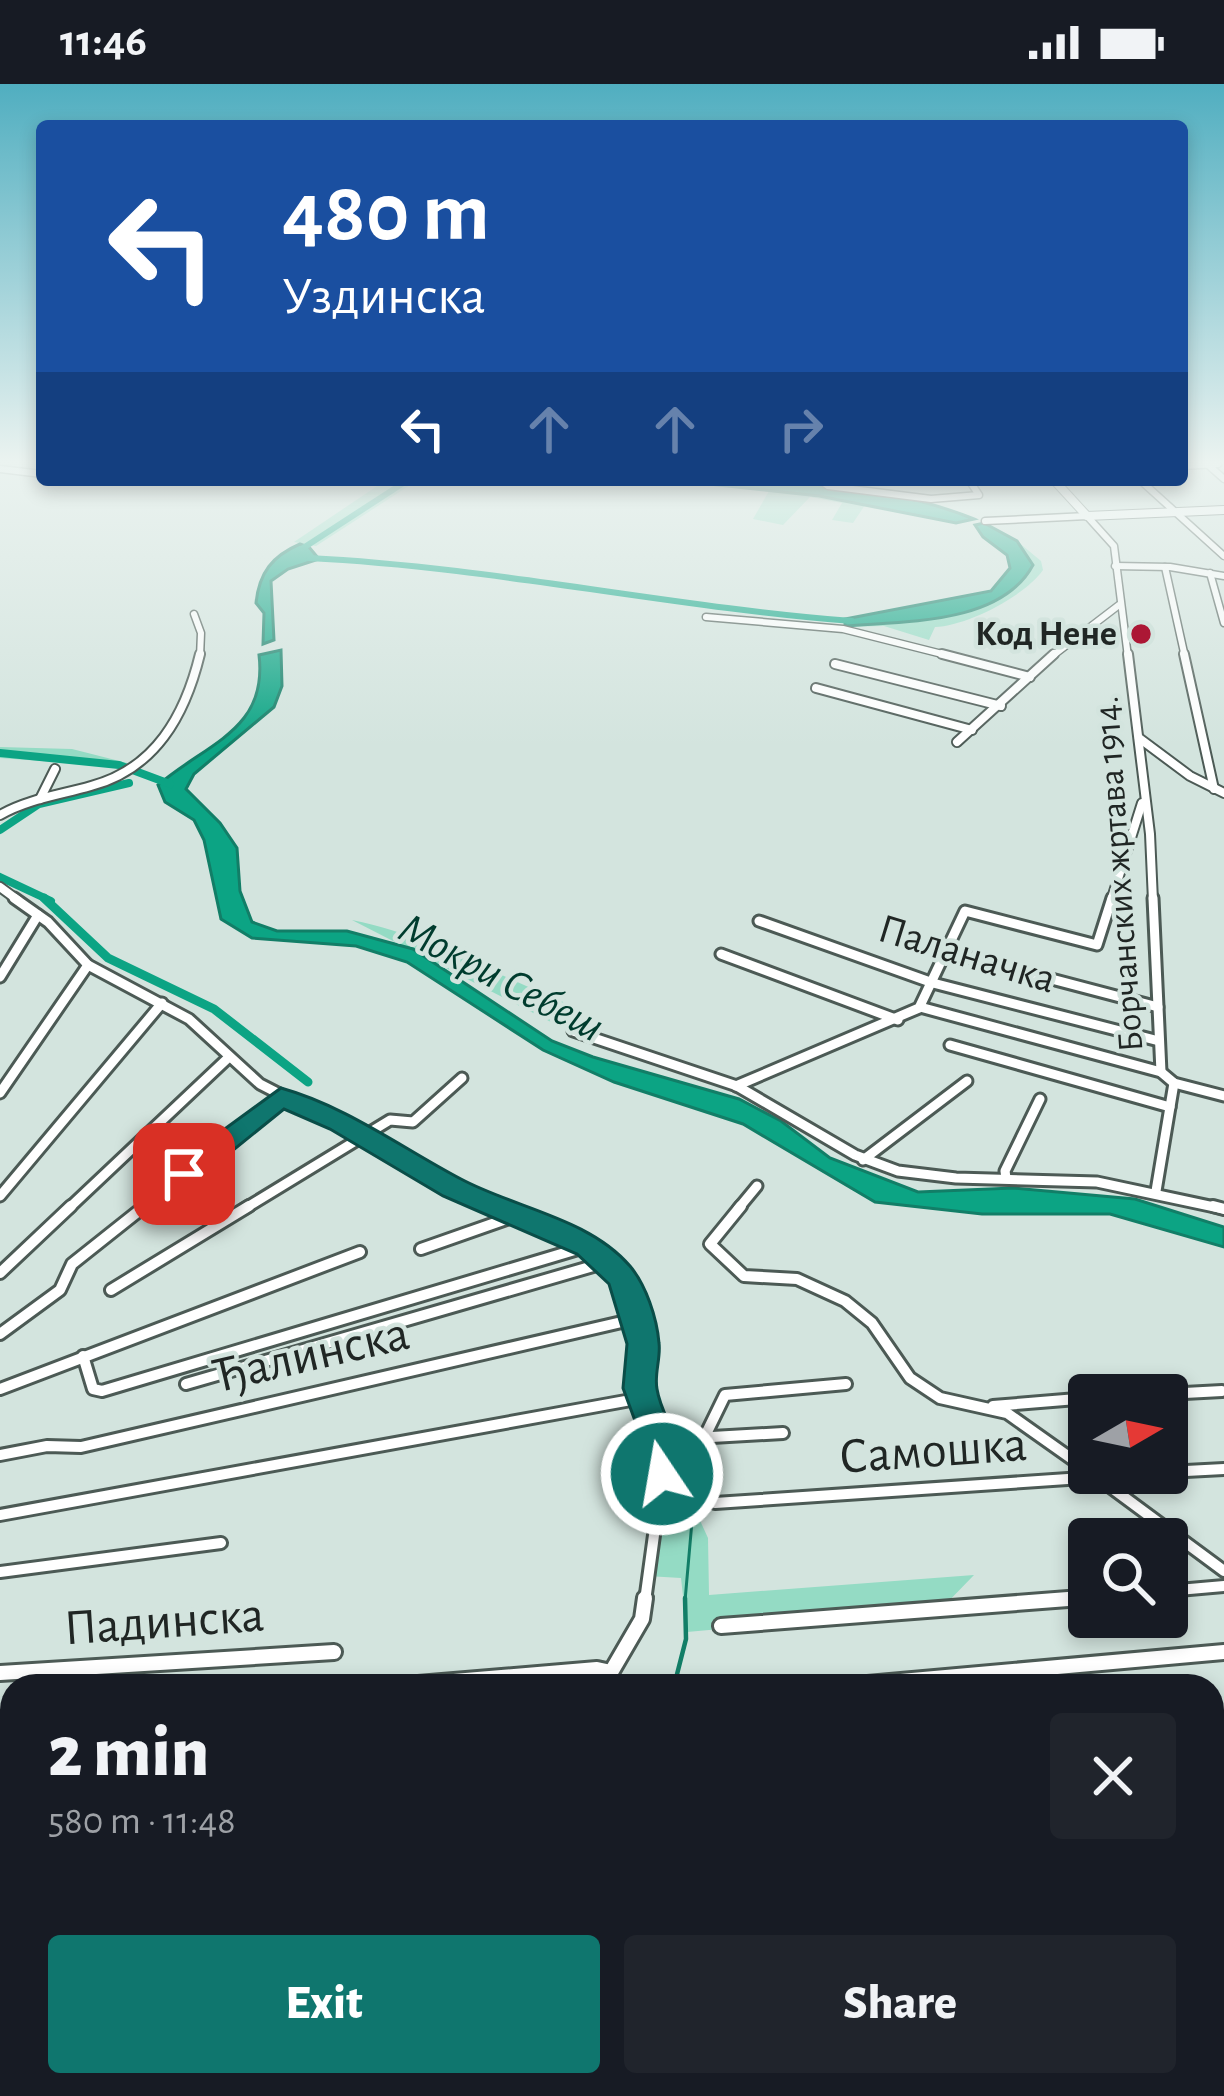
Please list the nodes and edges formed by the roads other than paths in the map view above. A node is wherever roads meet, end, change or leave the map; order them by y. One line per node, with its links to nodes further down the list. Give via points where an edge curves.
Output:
1 (1114, 558): 2 (street, Борчанских жртава 1914.)
2 (1115, 566): 3 (street); 6 (street, Борчанских жртава 1914.)
3 (1165, 567): 4 (street); 18 (street)
4 (1210, 573): 5 (street); 9 (street)
5 (1224, 576)
6 (1119, 605): 11 (street); 15 (street, Борчанских жртава 1914.)
7 (194, 614): 19 (street, via 202,656 179,713 135,772)
8 (706, 617): 11 (street, via 843,629)
9 (1224, 623)
10 (835, 664): 13 (street)
11 (1030, 677): 13 (street)
12 (816, 688): 14 (street)
13 (1001, 706): 14 (street)
14 (972, 730): 16 (street)
15 (1139, 738): 18 (street); 20 (street, Борчанских жртава 1914.)
16 (957, 742)
17 (56, 769): 19 (street)
18 (1219, 791)
19 (40, 799): 21 (street)
20 (1143, 800): 25 (street, via 1097,945 970,910); 32 (street, Борчанских жртава 1914.)
21 (2, 812)
22 (0, 887): 23 (street)
23 (38, 915): 27 (street); 28 (street)
24 (759, 921): 29 (street, Паланачка)
25 (945, 951): 29 (street); 32 (street)
26 (721, 954): 33 (street)
27 (88, 965): 30 (street); 43 (street)
28 (0, 977)
29 (933, 983): 31 (street); 35 (street, Паланачка)
30 (162, 1003): 37 (street); 53 (street)
31 (920, 1007): 33 (street); 38 (street)
32 (1157, 1007): 35 (street, Борчанских жртава 1914.)
33 (898, 1020): 42 (street)
34 (572, 1031): 42 (street)
35 (1159, 1041): 38 (street, Борчанских жртава 1914.)
36 (950, 1045): 47 (street)
37 (228, 1058): 45 (street); 60 (street)
38 (1161, 1072): 41 (street)
39 (462, 1078): 48 (street, via 413,1122 390,1120)
40 (967, 1082): 49 (street)
41 (1174, 1083): 44 (street); 47 (street)
42 (736, 1086): 49 (street)
43 (0, 1094)
44 (1224, 1096)
45 (281, 1097): 48 (street); 63 (street, via 72,1264 60,1290)
46 (1040, 1099): 50 (street)
47 (1170, 1106): 52 (street)
48 (364, 1135): 55 (street); 61 (street)
49 (863, 1160): 50 (street, via 944,1179)
50 (1006, 1178): 52 (street)
51 (757, 1186): 72 (street, via 712,1238 714,1250 744,1276 797,1279 844,1301 872,1323 910,1378 940,1398)
52 (1156, 1191): 54 (street)
53 (0, 1196)
54 (1224, 1209)
55 (515, 1216): 56 (street); 57 (street)
56 (588, 1246): 59 (street); 64 (street, via 102,1391 93,1389)
57 (421, 1249)
58 (361, 1252): 64 (street)
59 (608, 1262): 62 (street); 65 (street)
60 (0, 1273)
61 (111, 1290)
62 (639, 1318): 70 (street); 76 (street, Ђалинска, via 81,1447)
63 (0, 1334)
64 (83, 1356): 67 (street)
65 (186, 1384)
66 (846, 1384): 74 (street, via 724,1395)
67 (0, 1389)
68 (1222, 1390): 69 (street)
69 (1188, 1392)
70 (642, 1397): 75 (street); 83 (street)
71 (1068, 1401): 72 (street)
72 (993, 1406): 77 (street)
73 (783, 1432): 74 (street)
74 (705, 1436): 75 (street)
75 (660, 1440): 96 (street, via 664,1462 644,1612)
76 (0, 1455)
77 (1068, 1456)
78 (1224, 1469): 79 (street)
79 (1188, 1471)
80 (1068, 1476): 82 (street, Самошка)
81 (1121, 1494): 85 (street)
82 (716, 1503)
83 (0, 1515)
84 (220, 1544): 86 (street)
85 (1224, 1571)
86 (0, 1572)
87 (1224, 1586): 88 (street)
88 (1188, 1589)
89 (1068, 1599): 90 (street)
90 (721, 1626)
91 (334, 1652): 93 (street, Падинска)
92 (1224, 1652): 97 (street)
93 (0, 1673)
94 (537, 1674): 95 (street)
95 (602, 1674)
96 (610, 1674)
97 (979, 1674)

